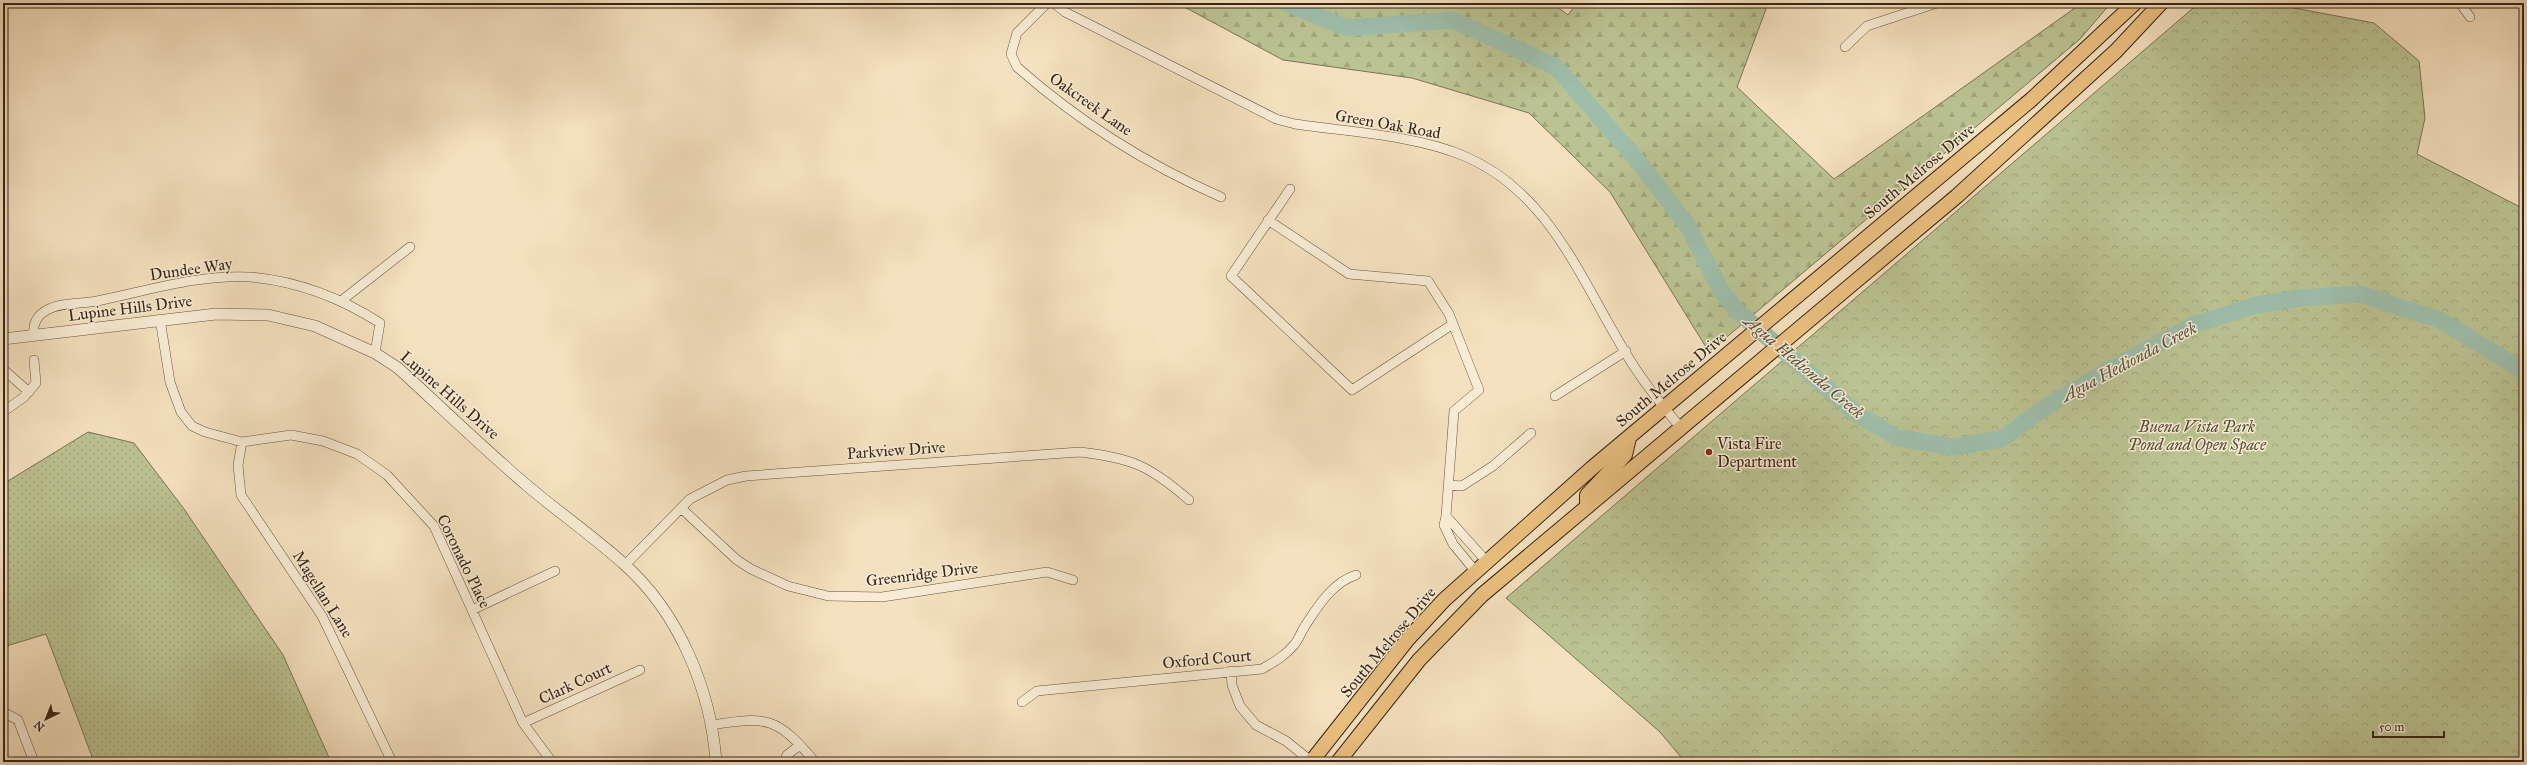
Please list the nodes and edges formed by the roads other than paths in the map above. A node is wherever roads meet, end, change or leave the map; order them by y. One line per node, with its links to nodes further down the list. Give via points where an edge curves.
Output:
1 (1047, 3): 10 (street, Oakcreek Lane, via 1017,33 1011,54 1017,67 1092,126 1145,160)
2 (1054, 3): 18 (street, Green Oak Road, via 1065,12 1276,119 1432,144 1481,164 1508,182 1540,211 1561,240)
3 (1936, 3): 8 (street, via 1867,26)
4 (2135, 3): 24 (main road, South Melrose Drive, via 2032,99)
5 (2161, 3): 26 (main road, via 2116,51 1963,190)
6 (2460, 3): 7 (street)
7 (2470, 17)
8 (1845, 47)
9 (1290, 189): 11 (street)
10 (1221, 197)
11 (1268, 220): 15 (street, via 1349,274 1428,281); 15 (street, via 1231,276 1352,390)
12 (410, 247): 13 (street)
13 (341, 301): 16 (street, Dundee Way, via 300,285 250,278 222,278 51,308 38,318 33,328); 19 (street, Dundee Way, via 380,323)
14 (160, 319): 16 (street, Lupine Hills Drive); 19 (street, Lupine Hills Drive, via 216,314 268,315 315,326); 29 (street, Coronado Place, via 170,382 181,412 192,426 198,429)
15 (1453, 324): 30 (street, via 1479,390 1454,411)
16 (34, 335): 17 (street, Lupine Hills Drive)
17 (3, 338)
18 (1626, 351): 23 (street); 24 (street, Green Oak Road, via 1634,367)
19 (375, 353): 36 (street, Lupine Hills Drive, via 398,368 530,488)
20 (34, 360): 22 (street, via 36,382)
21 (3, 369): 22 (street)
22 (29, 392): 25 (street)
23 (1555, 396)
24 (1664, 408): 26 (street, Green Oak Road); 28 (main road, South Melrose Drive)
25 (3, 412)
26 (1681, 428): 32 (main road)
27 (1530, 433): 30 (street, via 1493,466 1462,486)
28 (1629, 438): 32 (main road, via 1625,455 1590,489); 35 (main road, South Melrose Drive)
29 (242, 442): 41 (street, Coronado Place, via 291,435 323,440 357,454 387,475 434,526); 50 (street, Magellan Lane, via 238,465 241,495 322,616)
30 (1449, 485): 34 (street)
31 (1189, 500): 33 (street, Parkview Drive, via 1163,477 1139,465 1112,456 1080,452 746,476 708,487)
32 (1587, 507): 56 (main road, via 1450,625)
33 (681, 508): 36 (street, Parkview Drive); 40 (street, Greenridge Drive, via 737,560 751,569 788,586 828,596 882,597 1047,572)
34 (1446, 516): 35 (street); 38 (street, via 1444,525 1447,534)
35 (1487, 562): 38 (main road, South Melrose Drive)
36 (625, 565): 47 (street, Lupine Hills Drive, via 649,591 678,632 702,691)
37 (555, 571): 41 (street)
38 (1476, 572): 55 (main road, South Melrose Drive, via 1444,600 1408,640)
39 (1356, 575): 43 (street, Oxford Court, via 1344,579 1333,589 1304,627 1296,643 1284,656 1262,669)
40 (1074, 580)
41 (472, 610): 46 (street, Coronado Place)
42 (640, 670): 46 (street, Clark Court)
43 (1231, 671): 44 (street, Oxford Court, via 1037,691); 55 (street, via 1232,685 1240,706 1252,721 1286,741)
44 (1022, 702)
45 (3, 712): 49 (street, via 18,720)
46 (523, 723): 51 (street, Coronado Place)
47 (711, 725): 48 (street, via 751,719 774,723); 52 (street, Lupine Hills Drive)
48 (800, 745): 53 (street, via 787,755); 54 (street)
49 (34, 762)
50 (392, 762)
51 (552, 762)
52 (716, 762)
53 (784, 762)
54 (815, 762)
55 (1312, 762)
56 (1338, 762)

